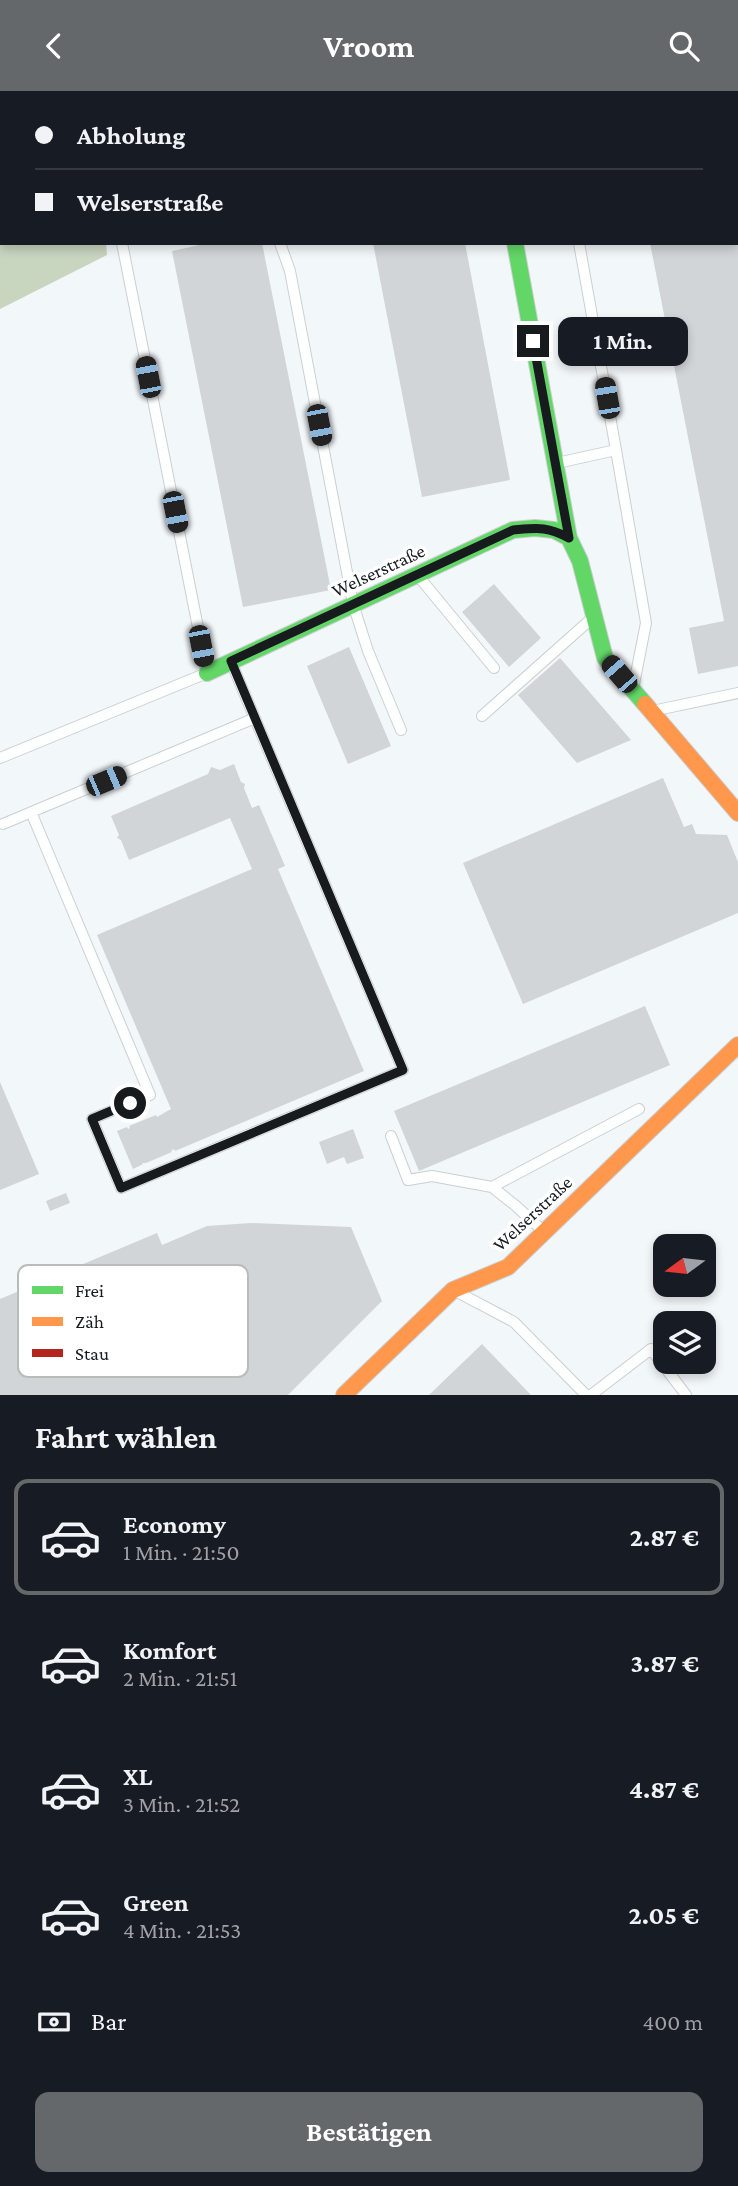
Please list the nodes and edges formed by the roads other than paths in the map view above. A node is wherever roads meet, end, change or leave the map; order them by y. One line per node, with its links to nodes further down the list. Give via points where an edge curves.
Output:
1 (122, 245): 13 (lane)
2 (281, 245): 9 (lane, via 290,271)
3 (514, 245): 6 (street)
4 (579, 245): 5 (lane)
5 (616, 450): 6 (lane); 14 (lane, via 646,623)
6 (555, 464): 7 (street)
7 (569, 538): 8 (street, Welserstraße, via 554,530 513,530); 10 (street)
8 (417, 575): 9 (street, Welserstraße); 12 (lane)
9 (353, 604): 11 (street, Welserstraße); 19 (lane)
10 (594, 616): 14 (street, via 605,658); 17 (lane)
11 (231, 661): 13 (street, Welserstraße); 18 (lane)
12 (494, 668)
13 (207, 673): 20 (lane)
14 (633, 690): 16 (street)
15 (738, 694): 16 (lane)
16 (651, 711): 22 (street)
17 (482, 716)
18 (255, 718): 21 (lane); 21 (lane, via 403,1070 121,1188 92,1119 150,1095)
19 (401, 730)
20 (0, 758)
21 (31, 812): 23 (lane)
22 (738, 813)
23 (3, 824)
24 (738, 1045): 28 (street, Welserstraße)
25 (639, 1109): 27 (lane)
26 (391, 1136): 27 (lane, via 408,1180 432,1176)
27 (492, 1187): 28 (lane)
28 (544, 1232): 29 (street, Welserstraße, via 508,1268)
29 (453, 1290): 30 (street, Welserstraße); 31 (lane, via 514,1321)
30 (344, 1395)
31 (589, 1395): 32 (lane, via 651,1349)
32 (686, 1395)

